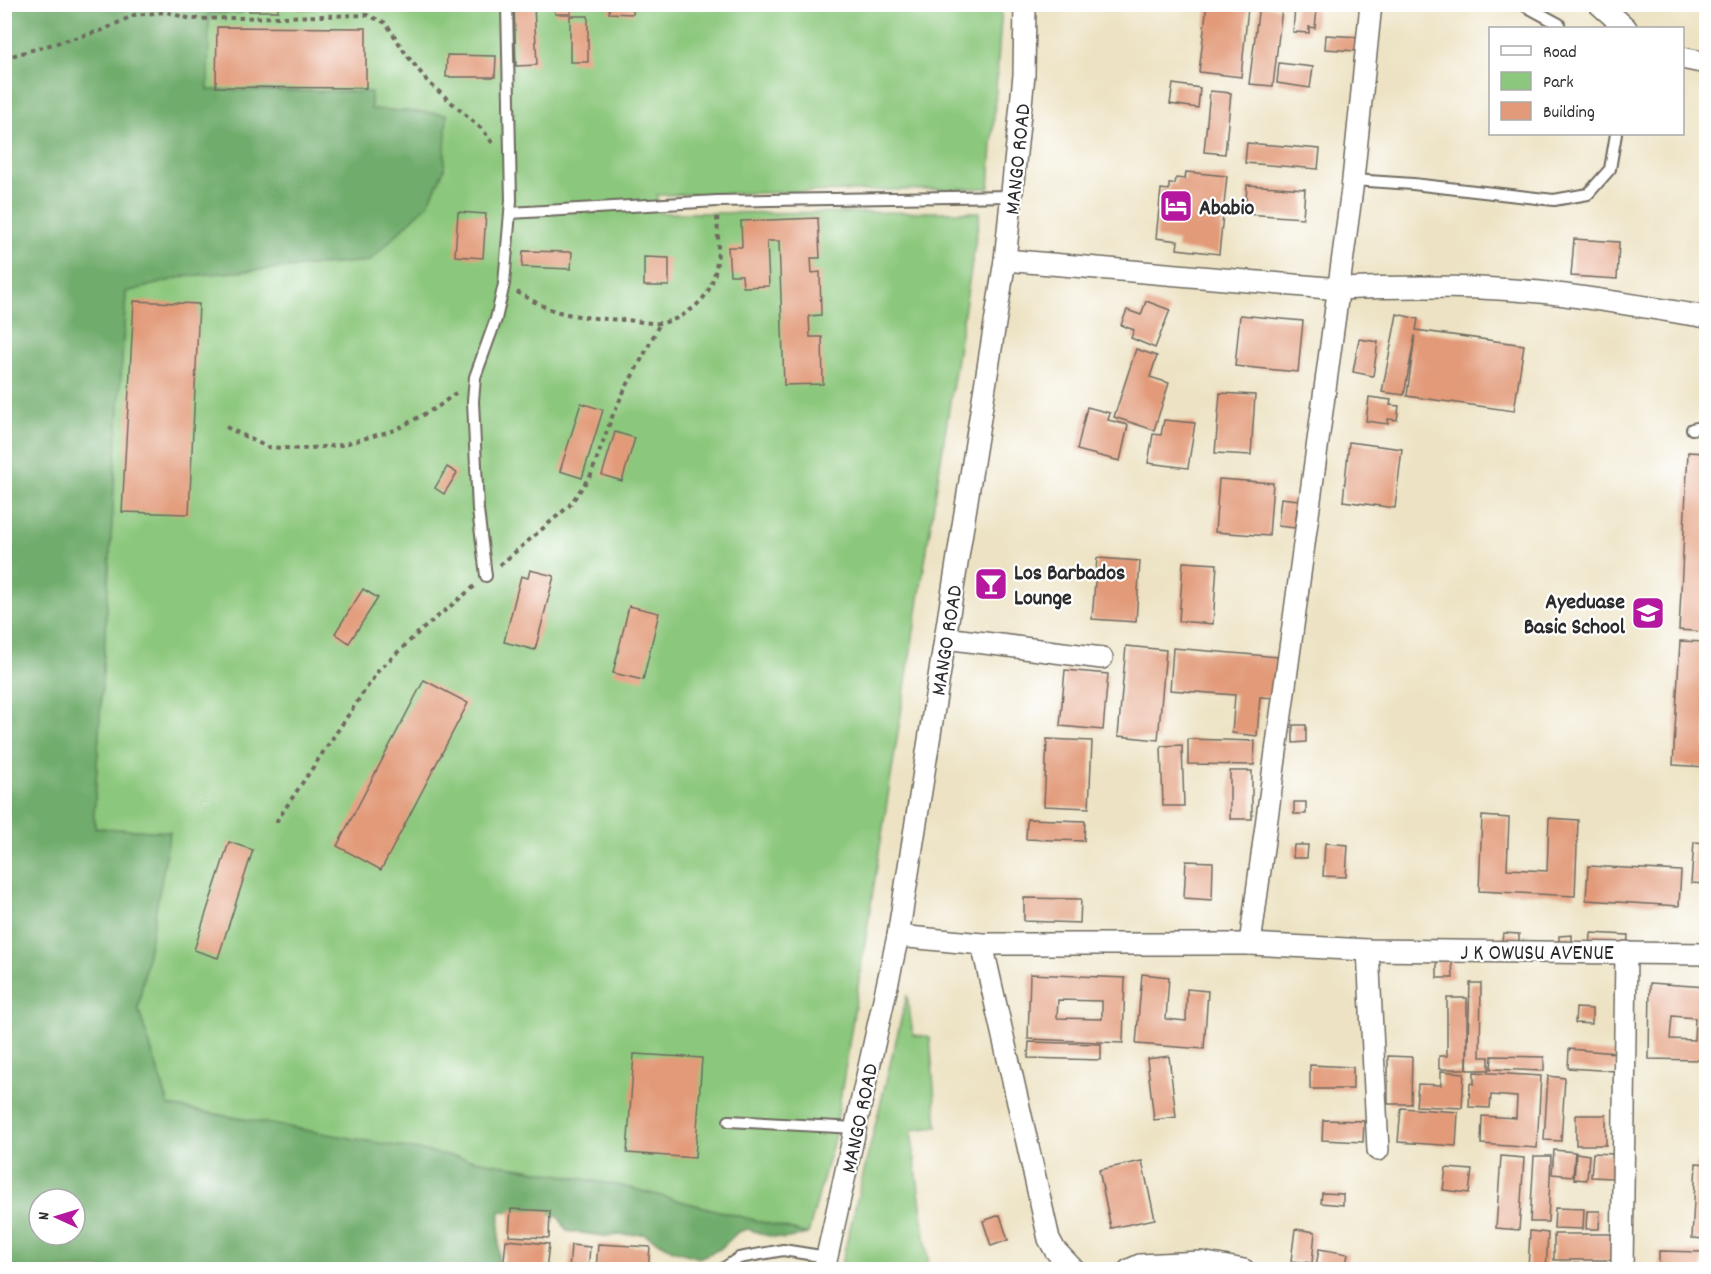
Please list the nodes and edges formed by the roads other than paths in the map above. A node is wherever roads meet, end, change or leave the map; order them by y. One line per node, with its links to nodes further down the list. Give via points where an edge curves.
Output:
1 (507, 4): 13 (lane)
2 (1025, 4): 12 (street, MANGO ROAD, via 1024,75)
3 (1371, 4): 11 (street)
4 (1522, 4): 6 (lane)
5 (1599, 4): 7 (street)
6 (1559, 24)
7 (1625, 27)
8 (1684, 58): 9 (street)
9 (1707, 63)
10 (1616, 135): 11 (lane, via 1610,169 1588,194 1554,200)
11 (1353, 180): 15 (street)
12 (1012, 196): 13 (lane, via 717,201); 14 (street, MANGO ROAD)
13 (510, 213): 19 (lane, via 504,284 475,377 473,401 478,510)
14 (1005, 260): 15 (street); 20 (street, MANGO ROAD)
15 (1339, 290): 16 (street, via 1382,287 1538,292); 24 (street)
16 (1707, 317)
17 (1707, 426): 18 (lane)
18 (1692, 429)
19 (486, 576)
20 (945, 638): 21 (street); 22 (street, MANGO ROAD)
21 (1102, 658)
22 (898, 936): 23 (street, J K OWUSU AVENUE); 29 (street, MANGO ROAD)
23 (982, 944): 24 (street, J K OWUSU AVENUE); 33 (street, via 1049,1239)
24 (1250, 944): 25 (street, J K OWUSU AVENUE)
25 (1368, 950): 26 (street, J K OWUSU AVENUE); 30 (street)
26 (1626, 952): 27 (street, J K OWUSU AVENUE); 36 (street)
27 (1707, 954)
28 (729, 1121): 29 (lane)
29 (856, 1128): 31 (street, MANGO ROAD)
30 (1378, 1149)
31 (826, 1263): 32 (lane, via 783,1250 739,1258)
32 (721, 1269)
33 (1074, 1269)
34 (1129, 1269): 35 (street, via 1201,1262)
35 (1244, 1269)
36 (1622, 1269)

